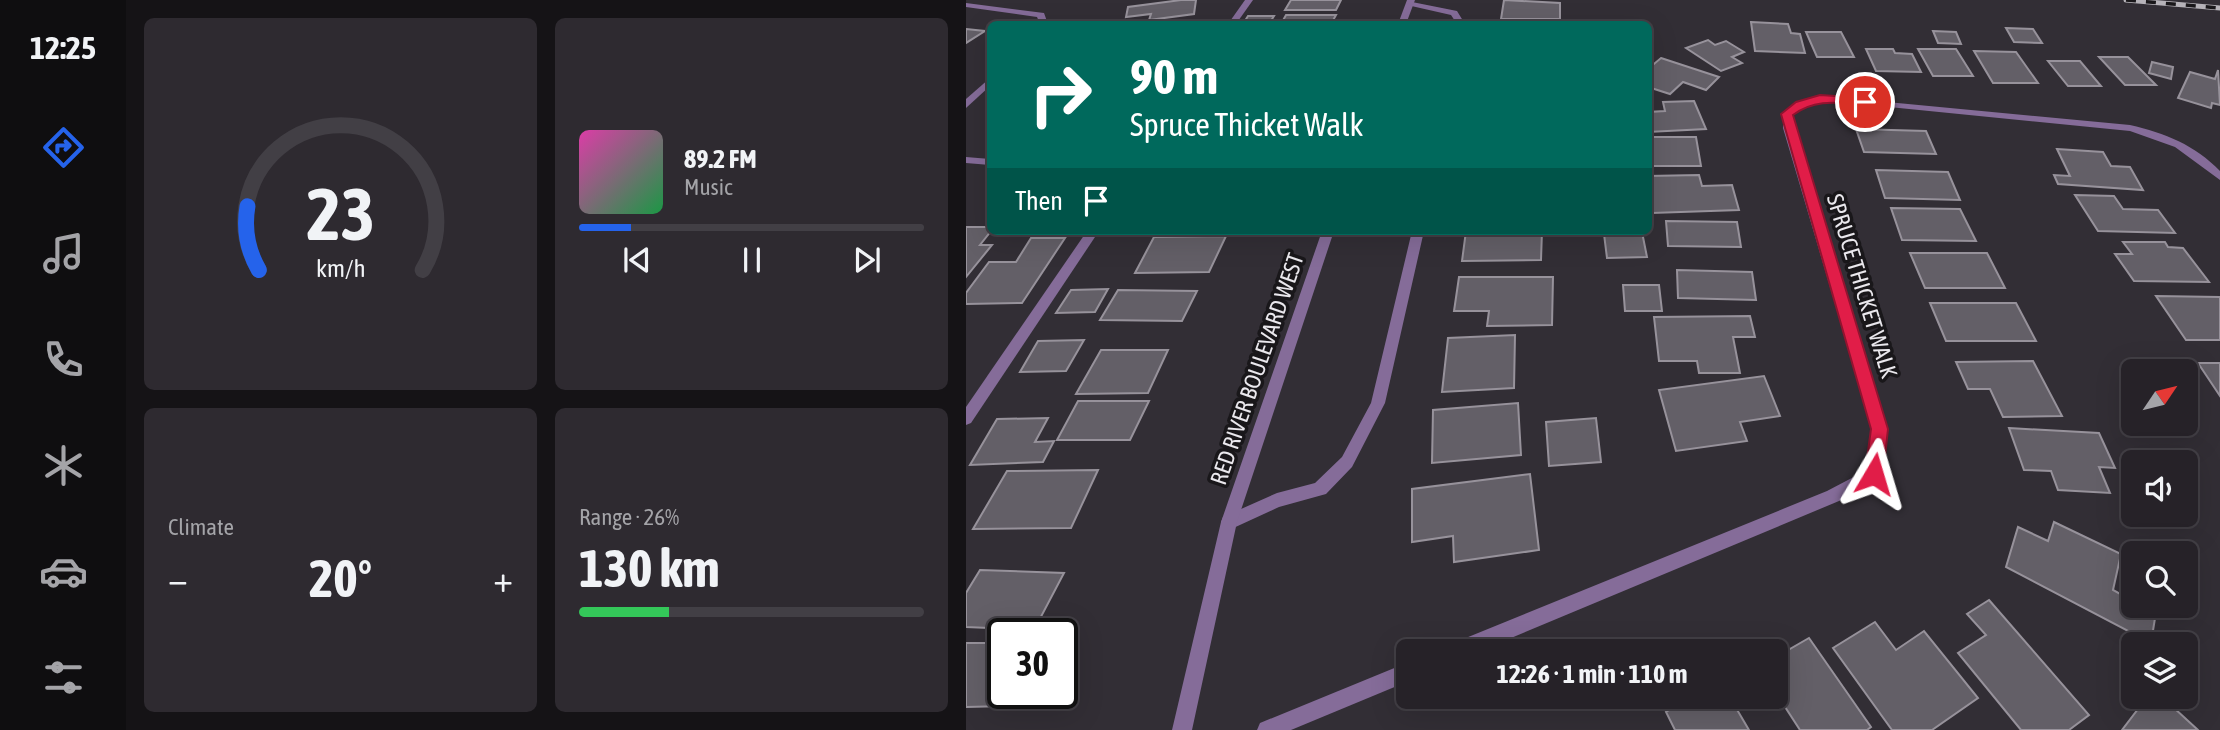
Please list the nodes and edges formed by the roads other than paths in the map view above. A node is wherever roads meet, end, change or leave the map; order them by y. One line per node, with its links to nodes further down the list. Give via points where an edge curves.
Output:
1 (1249, 0): 5 (street)
2 (1411, 1): 6 (street); 7 (street, via 1454,13)
3 (966, 5): 4 (street, via 1027,11 1041,15)
4 (1043, 21)
5 (1234, 21)
6 (1403, 21)
7 (1459, 21)
8 (987, 84): 9 (street)
9 (966, 105)
10 (966, 160): 11 (street)
11 (987, 163)
12 (2220, 177): 18 (street, SPRUCE THICKET WALK, via 2188,148 2162,135 2130,128 1839,99 1800,104 1787,114 1788,128 1880,429 1874,474 1833,496)
13 (1090, 235): 16 (street)
14 (1327, 235): 17 (street, RED RIVER BOULEVARD WEST)
15 (1417, 235): 17 (street, RED RIVER BOULEVARD WEST, via 1378,403 1347,462 1321,489 1277,500)
16 (966, 419)
17 (1229, 522): 20 (street, RED RIVER BOULEVARD WEST)
18 (1487, 639)
19 (1396, 676): 21 (street)
20 (1182, 730)
21 (1267, 730)

